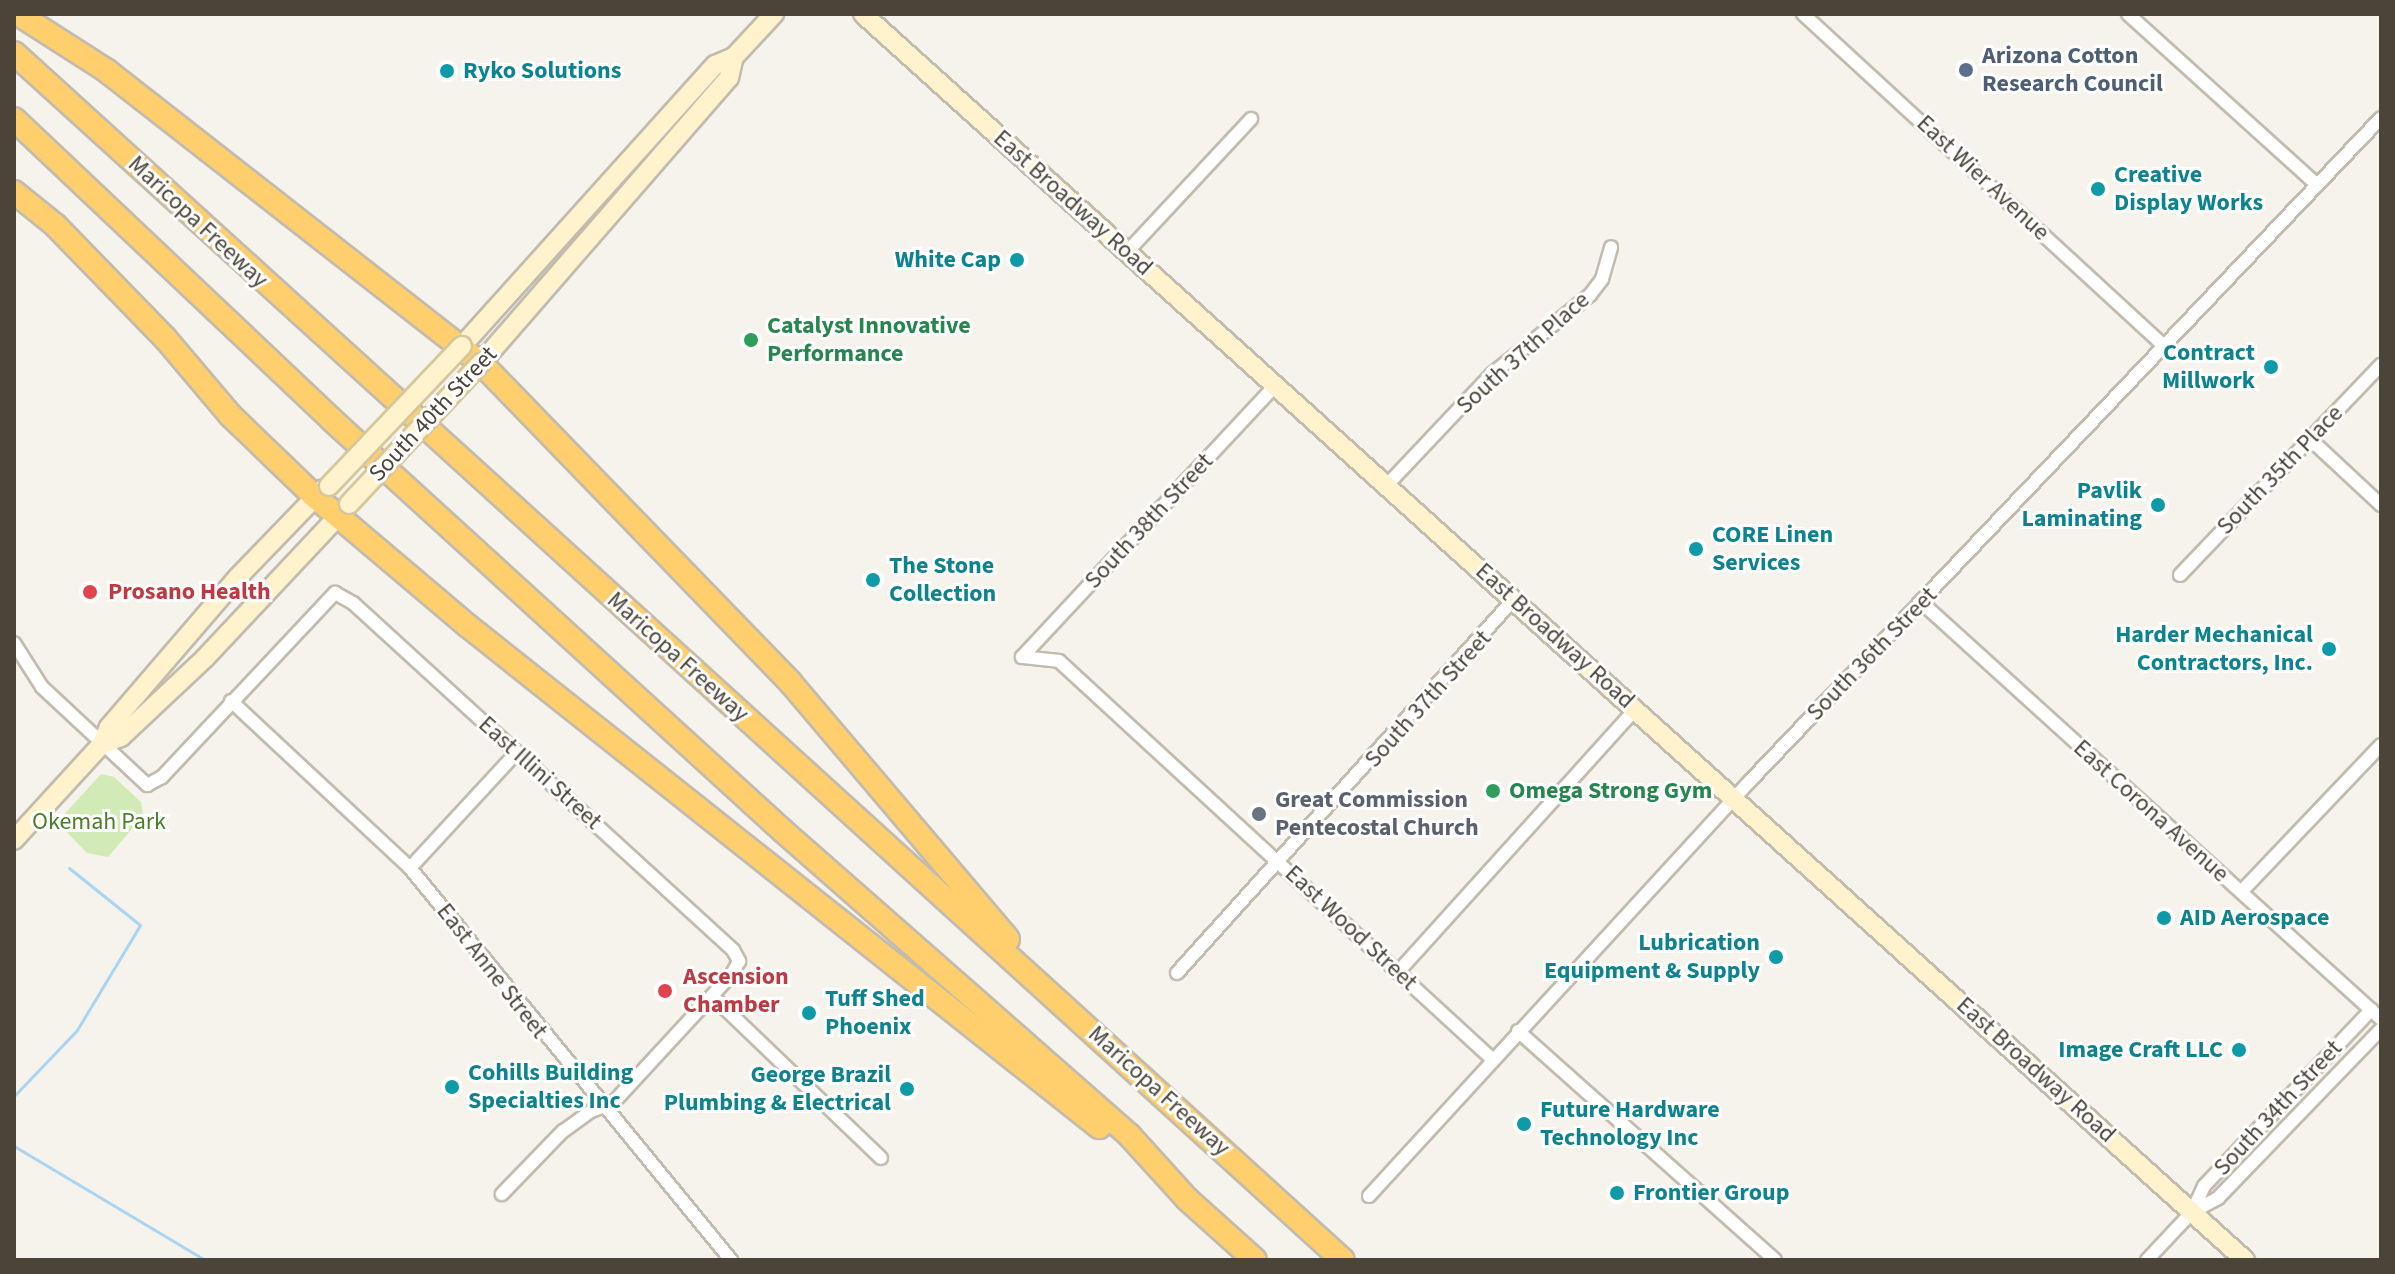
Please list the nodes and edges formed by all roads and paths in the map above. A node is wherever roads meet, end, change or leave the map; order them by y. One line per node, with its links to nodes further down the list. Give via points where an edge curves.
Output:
1 (18, 14): 18 (highway, via 107,71)
2 (774, 14): 7 (main road, South 40th Street)
3 (863, 14): 16 (main road, East Broadway Road)
4 (1803, 14): 17 (street, East Wier Avenue)
5 (2128, 14): 12 (street)
6 (14, 53): 45 (highway, Maricopa Freeway)
7 (734, 57): 18 (main road, South 40th Street, via 715,65); 19 (main road, South 40th Street, via 729,78)
8 (2381, 118): 12 (street, South 36th Street)
9 (14, 119): 14 (highway)
10 (1251, 119): 16 (street)
11 (14, 139): 14 (highway)
12 (2317, 185): 17 (street, South 36th Street)
13 (14, 192): 24 (highway, via 165,338 230,415)
14 (118, 218): 54 (highway, via 783,831 1129,1135)
15 (1611, 247): 23 (street, South 37th Place, via 1602,279 1590,295 1492,374)
16 (1127, 252): 21 (main road, East Broadway Road)
17 (2162, 344): 29 (street, South 36th Street)
18 (462, 346): 19 (highway); 24 (main road, South 40th Street, bridge)
19 (481, 363): 26 (main road, South 40th Street, bridge); 45 (highway, via 790,682)
20 (2381, 365): 22 (street, South 35th Place)
21 (1276, 385): 23 (main road, East Broadway Road); 31 (street, South 38th Street)
22 (2310, 439): 25 (street); 27 (street, South 35th Place)
23 (1387, 485): 28 (main road, East Broadway Road)
24 (321, 490): 26 (highway); 34 (main road, South 40th Street, via 142,687 109,727)
25 (2381, 505)
26 (344, 511): 34 (main road, South 40th Street, via 205,658 121,737); 54 (highway, via 448,610)
27 (2180, 575)
28 (1514, 599): 33 (main road, East Broadway Road); 39 (street, South 37th Street)
29 (1921, 602): 37 (street, South 36th Street); 41 (street, East Corona Avenue)
30 (14, 643): 34 (street, via 42,687)
31 (1022, 657): 39 (street, East Wood Street, via 1059,661)
32 (231, 701): 34 (street, via 157,783 140,781); 36 (street, East Illini Street, via 335,593 353,603); 40 (street, East Anne Street)
33 (1636, 709): 37 (main road, East Broadway Road); 42 (street)
34 (102, 744): 38 (main road, South 40th Street)
35 (2381, 745): 41 (street)
36 (517, 752): 40 (street); 44 (street, East Illini Street, via 733,950 739,961)
37 (1734, 798): 48 (street, South 36th Street); 55 (main road, East Broadway Road)
38 (14, 840)
39 (1279, 862): 42 (street, East Wood Street); 43 (street, South 37th Street)
40 (410, 868): 50 (street, East Anne Street)
41 (2241, 892): 46 (street, East Corona Avenue)
42 (1398, 972): 49 (street, East Wood Street)
43 (1177, 973)
44 (712, 996): 50 (street, via 613,1103); 51 (street)
45 (1066, 1007): 58 (highway, Maricopa Freeway)
46 (2376, 1015): 55 (street, South 34th Street, via 2204,1186)
47 (2381, 1029): 55 (street, South 34th Street, via 2218,1198)
48 (1518, 1031): 49 (street, South 36th Street); 59 (street)
49 (1492, 1059): 53 (street, South 36th Street)
50 (602, 1105): 52 (street, via 563,1131); 56 (street, East Anne Street)
51 (881, 1158)
52 (502, 1194)
53 (1369, 1196)
54 (1187, 1199): 57 (highway)
55 (2192, 1212): 60 (street, South 34th Street); 61 (main road, East Broadway Road)
56 (731, 1260)
57 (1255, 1260)
58 (1343, 1260)
59 (1775, 1260)
60 (2147, 1260)
61 (2245, 1260)

